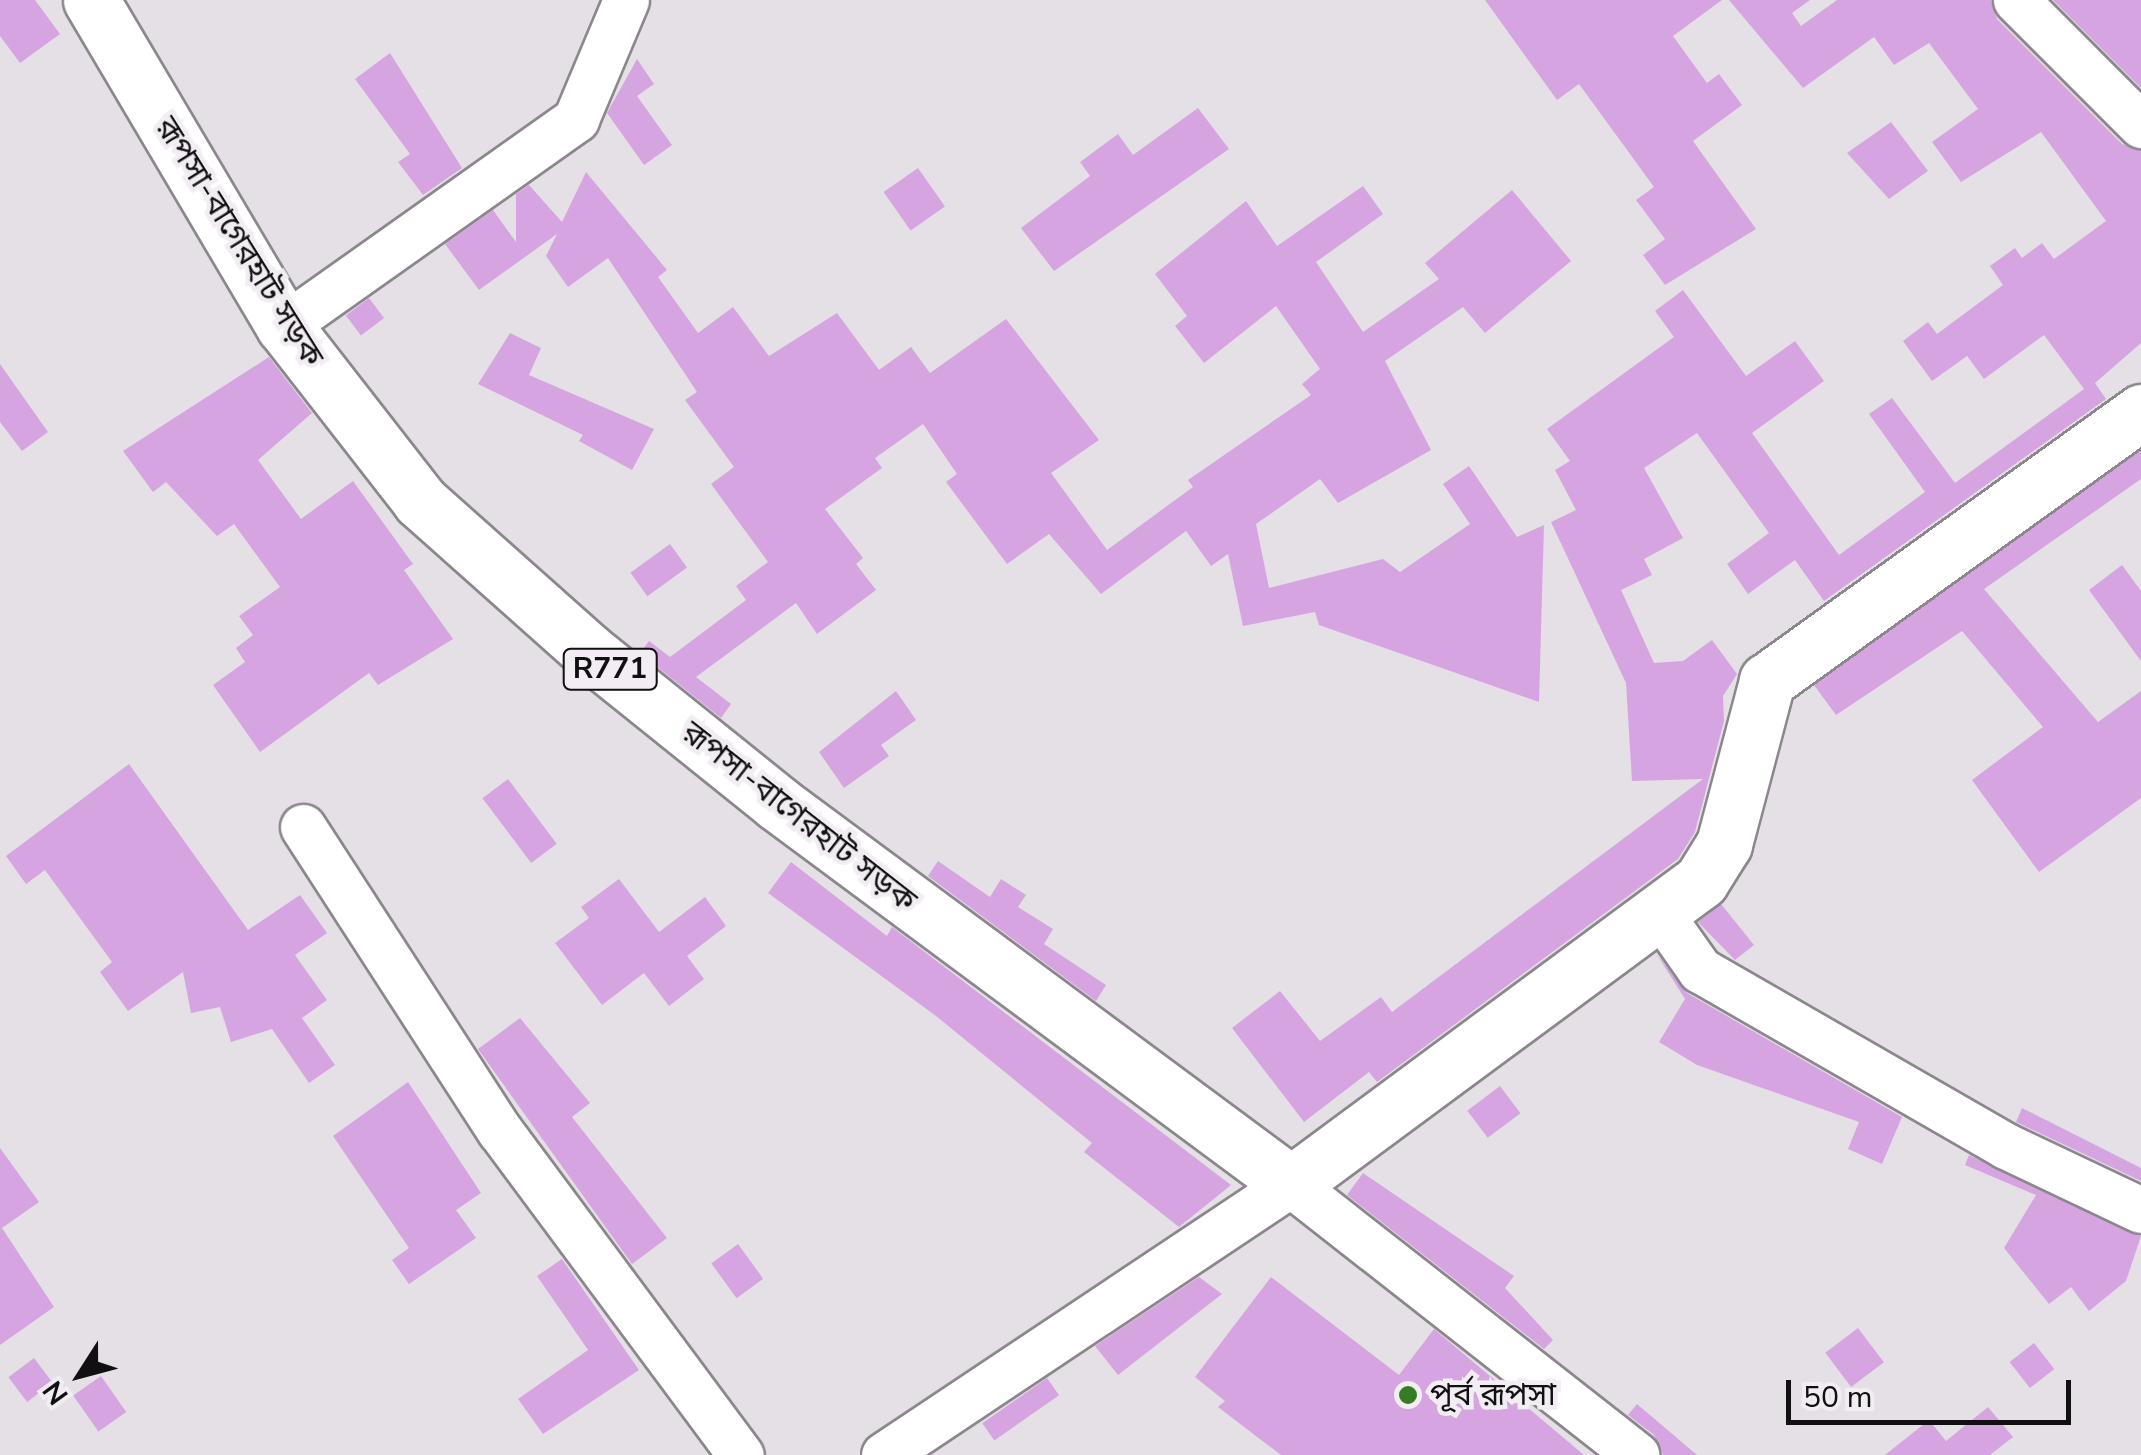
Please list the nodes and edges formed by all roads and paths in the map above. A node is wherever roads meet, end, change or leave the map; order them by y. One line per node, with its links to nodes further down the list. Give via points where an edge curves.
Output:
1 (91, 0): 5 (main road, রূপসা-বাগেরহাট সড়ক / R771)
2 (626, 0): 5 (street, via 576,119)
3 (2016, 0): 4 (street)
4 (2141, 125)
5 (284, 326): 9 (main road, রূপসা-বাগেরহাট সড়ক / R771, via 420,501 586,650 1031,997)
6 (2141, 412): 8 (main road, via 1767,680 1724,844 1701,881)
7 (303, 827): 12 (street, via 500,1131)
8 (1657, 909): 9 (main road); 10 (street, via 1700,970 2006,1146)
9 (1291, 1184): 11 (street); 13 (street)
10 (2141, 1210)
11 (1608, 1447)
12 (741, 1455)
13 (884, 1455)

